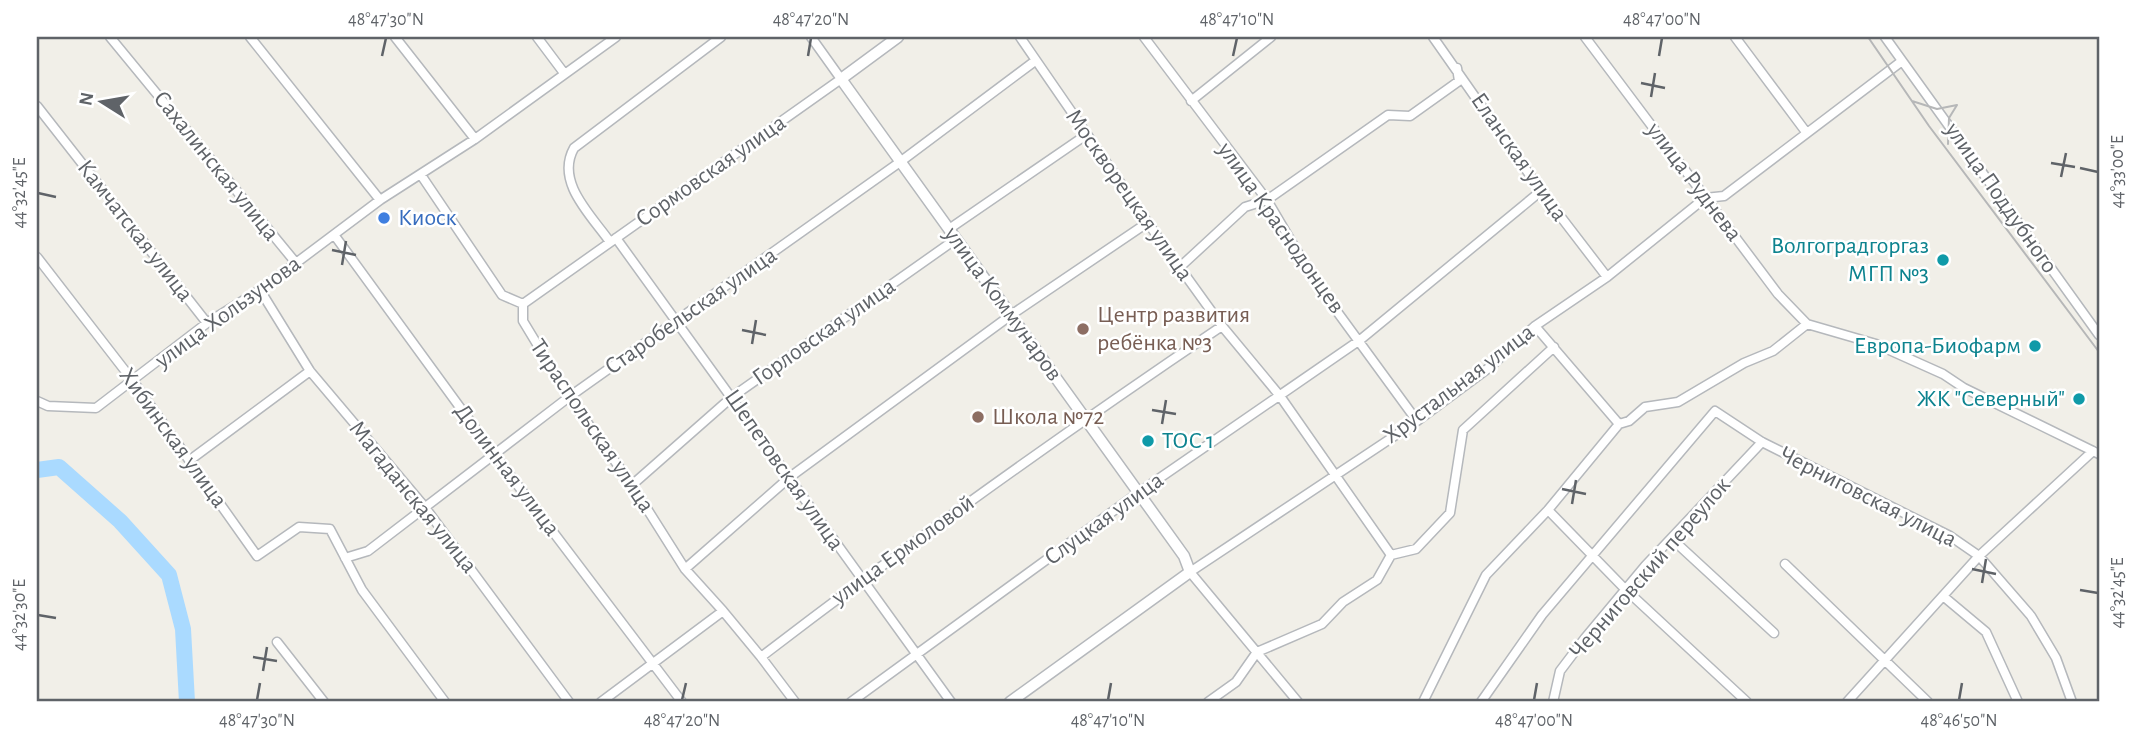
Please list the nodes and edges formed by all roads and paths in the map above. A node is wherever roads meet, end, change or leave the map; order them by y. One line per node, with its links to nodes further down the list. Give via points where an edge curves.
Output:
1 (110, 37): 38 (street, Сахалинская улица)
2 (250, 37): 30 (street)
3 (395, 37): 25 (street)
4 (537, 37): 19 (street)
5 (616, 37): 19 (street, улица Хользунова)
6 (721, 37): 36 (street, Шепетовская улица, via 573,148 567,160 571,186)
7 (811, 37): 20 (street, улица Коммунаров)
8 (898, 37): 20 (street, Сормовская улица)
9 (1020, 37): 16 (street, Москворецкая улица)
10 (1144, 37): 21 (street, улица Краснодонцев)
11 (1271, 37): 21 (street)
12 (1433, 37): 18 (street, Еланская улица)
13 (1585, 37): 29 (street, улица Руднева)
14 (1735, 37): 23 (street)
15 (1885, 37): 17 (street, улица Поддубного)
16 (1035, 61): 24 (street, Москворецкая улица); 26 (street, Старобельская улица)
17 (1902, 61): 23 (street, Хрустальная улица); 49 (street, улица Поддубного)
18 (1457, 68): 28 (street, Еланская улица); 31 (street, via 1459,81 1410,116 1388,115)
19 (564, 73): 25 (street, улица Хользунова)
20 (841, 79): 26 (street, улица Коммунаров); 36 (street, Сормовская улица)
21 (1191, 101): 31 (street, улица Краснодонцев)
22 (37, 106): 45 (street, Камчатская улица)
23 (1806, 132): 29 (street, Хрустальная улица, via 1724,196)
24 (1086, 135): 32 (street, Москворецкая улица); 33 (street)
25 (475, 139): 27 (street, улица Хользунова)
26 (900, 162): 33 (street, улица Коммунаров); 44 (street, Старобельская улица)
27 (421, 175): 30 (street, улица Хользунова); 42 (street, via 502,295)
28 (1541, 191): 40 (street, Еланская улица); 50 (street, Слуцкая улица)
29 (1704, 198): 40 (street, Хрустальная улица); 46 (street, улица Руднева)
30 (380, 200): 34 (street, улица Хользунова)
31 (1267, 200): 39 (street, via 1245,207); 50 (street, улица Краснодонцев, via 1314,281)
32 (1147, 223): 39 (street, Москворецкая улица); 43 (street)
33 (948, 229): 35 (street, улица Коммунаров)
34 (335, 236): 38 (street, улица Хользунова); 63 (street, Долинная улица)
35 (956, 239): 43 (street, улица Коммунаров); 56 (street, Горловская улица)
36 (613, 240): 42 (street, Сормовская улица); 44 (street, Шепетовская улица)
37 (37, 257): 53 (street, Хибинская улица)
38 (296, 263): 41 (street, улица Хользунова)
39 (1180, 267): 47 (street, Москворецкая улица)
40 (1607, 277): 48 (street, Хрустальная улица)
41 (260, 290): 45 (street, улица Хользунова); 52 (street, Магаданская улица)
42 (523, 304): 55 (street, Тираспольская улица, via 523,321)
43 (1011, 315): 58 (street, улица Коммунаров); 66 (street)
44 (678, 321): 55 (street, Старобельская улица); 56 (street, Шепетовская улица)
45 (207, 323): 53 (street, улица Хользунова)
46 (1807, 324): 60 (street, via 1773,351 1678,402 1645,407); 62 (street, via 1876,344 1943,373 1964,388)
47 (1222, 326): 54 (street, Москворецкая улица); 58 (street, улица Ермоловой)
48 (1535, 326): 51 (street); 59 (street, Хрустальная улица, via 1490,367)
49 (2099, 335)
50 (1360, 340): 54 (street, Слуцкая улица); 59 (street, улица Краснодонцев)
51 (1554, 347): 60 (street); 73 (street, via 1462,430 1450,513 1416,549)
52 (310, 371): 64 (street); 69 (street, Магаданская улица)
53 (133, 381): 57 (street, улица Хользунова, via 96,408 48,406); 64 (street, Хибинская улица)
54 (1280, 396): 65 (street, Москворецкая улица); 68 (street, Слуцкая улица)
55 (569, 397): 63 (street, Старобельская улица); 67 (street, Тираспольская улица)
56 (733, 397): 66 (street, Шепетовская улица); 67 (street, Горловская улица)
57 (37, 401)
58 (1085, 419): 68 (street, улица Коммунаров); 79 (street, улица Ермоловой)
59 (1417, 421): 65 (street, Хрустальная улица)
60 (1619, 424): 70 (street)
61 (1762, 442): 71 (street, Черниговский переулок); 72 (street, Черниговская улица, via 1716,411); 74 (street, Черниговская улица, via 1950,536)
62 (2096, 453): 74 (street)
63 (494, 454): 69 (street, Старобельская улица); 89 (street, Долинная улица)
64 (190, 460): 75 (street, Хибинская улица, via 257,556 299,527 330,529)
65 (1335, 474): 73 (street, Москворецкая улица); 78 (street, Хрустальная улица)
66 (790, 477): 77 (street); 79 (street, Шепетовская улица)
67 (632, 485): 77 (street, Тираспольская улица)
68 (1138, 493): 78 (street, улица Коммунаров, via 1184,556); 86 (street, Слуцкая улица)
69 (424, 506): 75 (street, Старобельская улица, via 368,551); 92 (street, Магаданская улица)
70 (1548, 510): 72 (street); 101 (street, via 1486,575)
71 (1672, 539): 80 (street, Черниговский переулок); 83 (street)
72 (1592, 553): 80 (street); 102 (street)
73 (1391, 555): 85 (street, via 1377,580 1343,602 1322,624)
74 (1979, 556): 81 (street); 108 (street, Черниговская улица, via 2031,616 2056,658)
75 (345, 558): 91 (street, via 362,590)
76 (1785, 564): 88 (street)
77 (685, 569): 82 (street, Тираспольская улица)
78 (1190, 572): 85 (street, улица Коммунаров); 98 (street, Хрустальная улица)
79 (861, 580): 86 (street, Шепетовская улица); 87 (street, улица Ермоловой)
80 (1625, 589): 103 (street, Черниговский переулок, via 1560,671); 104 (street)
81 (1943, 596): 88 (street); 107 (street, via 1986,632)
82 (723, 611): 87 (street); 89 (street)
83 (1774, 633)
84 (277, 642): 90 (street)
85 (1257, 652): 99 (street, via 1236,682); 100 (street, улица Коммунаров)
86 (916, 654): 96 (street, Слуцкая улица); 97 (street, Шепетовская улица)
87 (761, 657): 95 (street)
88 (1886, 659): 105 (street); 106 (street)
89 (652, 662): 93 (street); 94 (street, Долинная улица)
90 (324, 702)
91 (445, 702)
92 (569, 702)
93 (601, 702)
94 (682, 702)
95 (796, 702)
96 (851, 702)
97 (951, 702)
98 (1010, 702)
99 (1208, 702)
100 (1298, 702)
101 (1423, 702)
102 (1481, 702)
103 (1553, 702)
104 (1747, 702)
105 (1847, 702)
106 (1928, 702)
107 (2018, 702)
108 (2072, 702)

